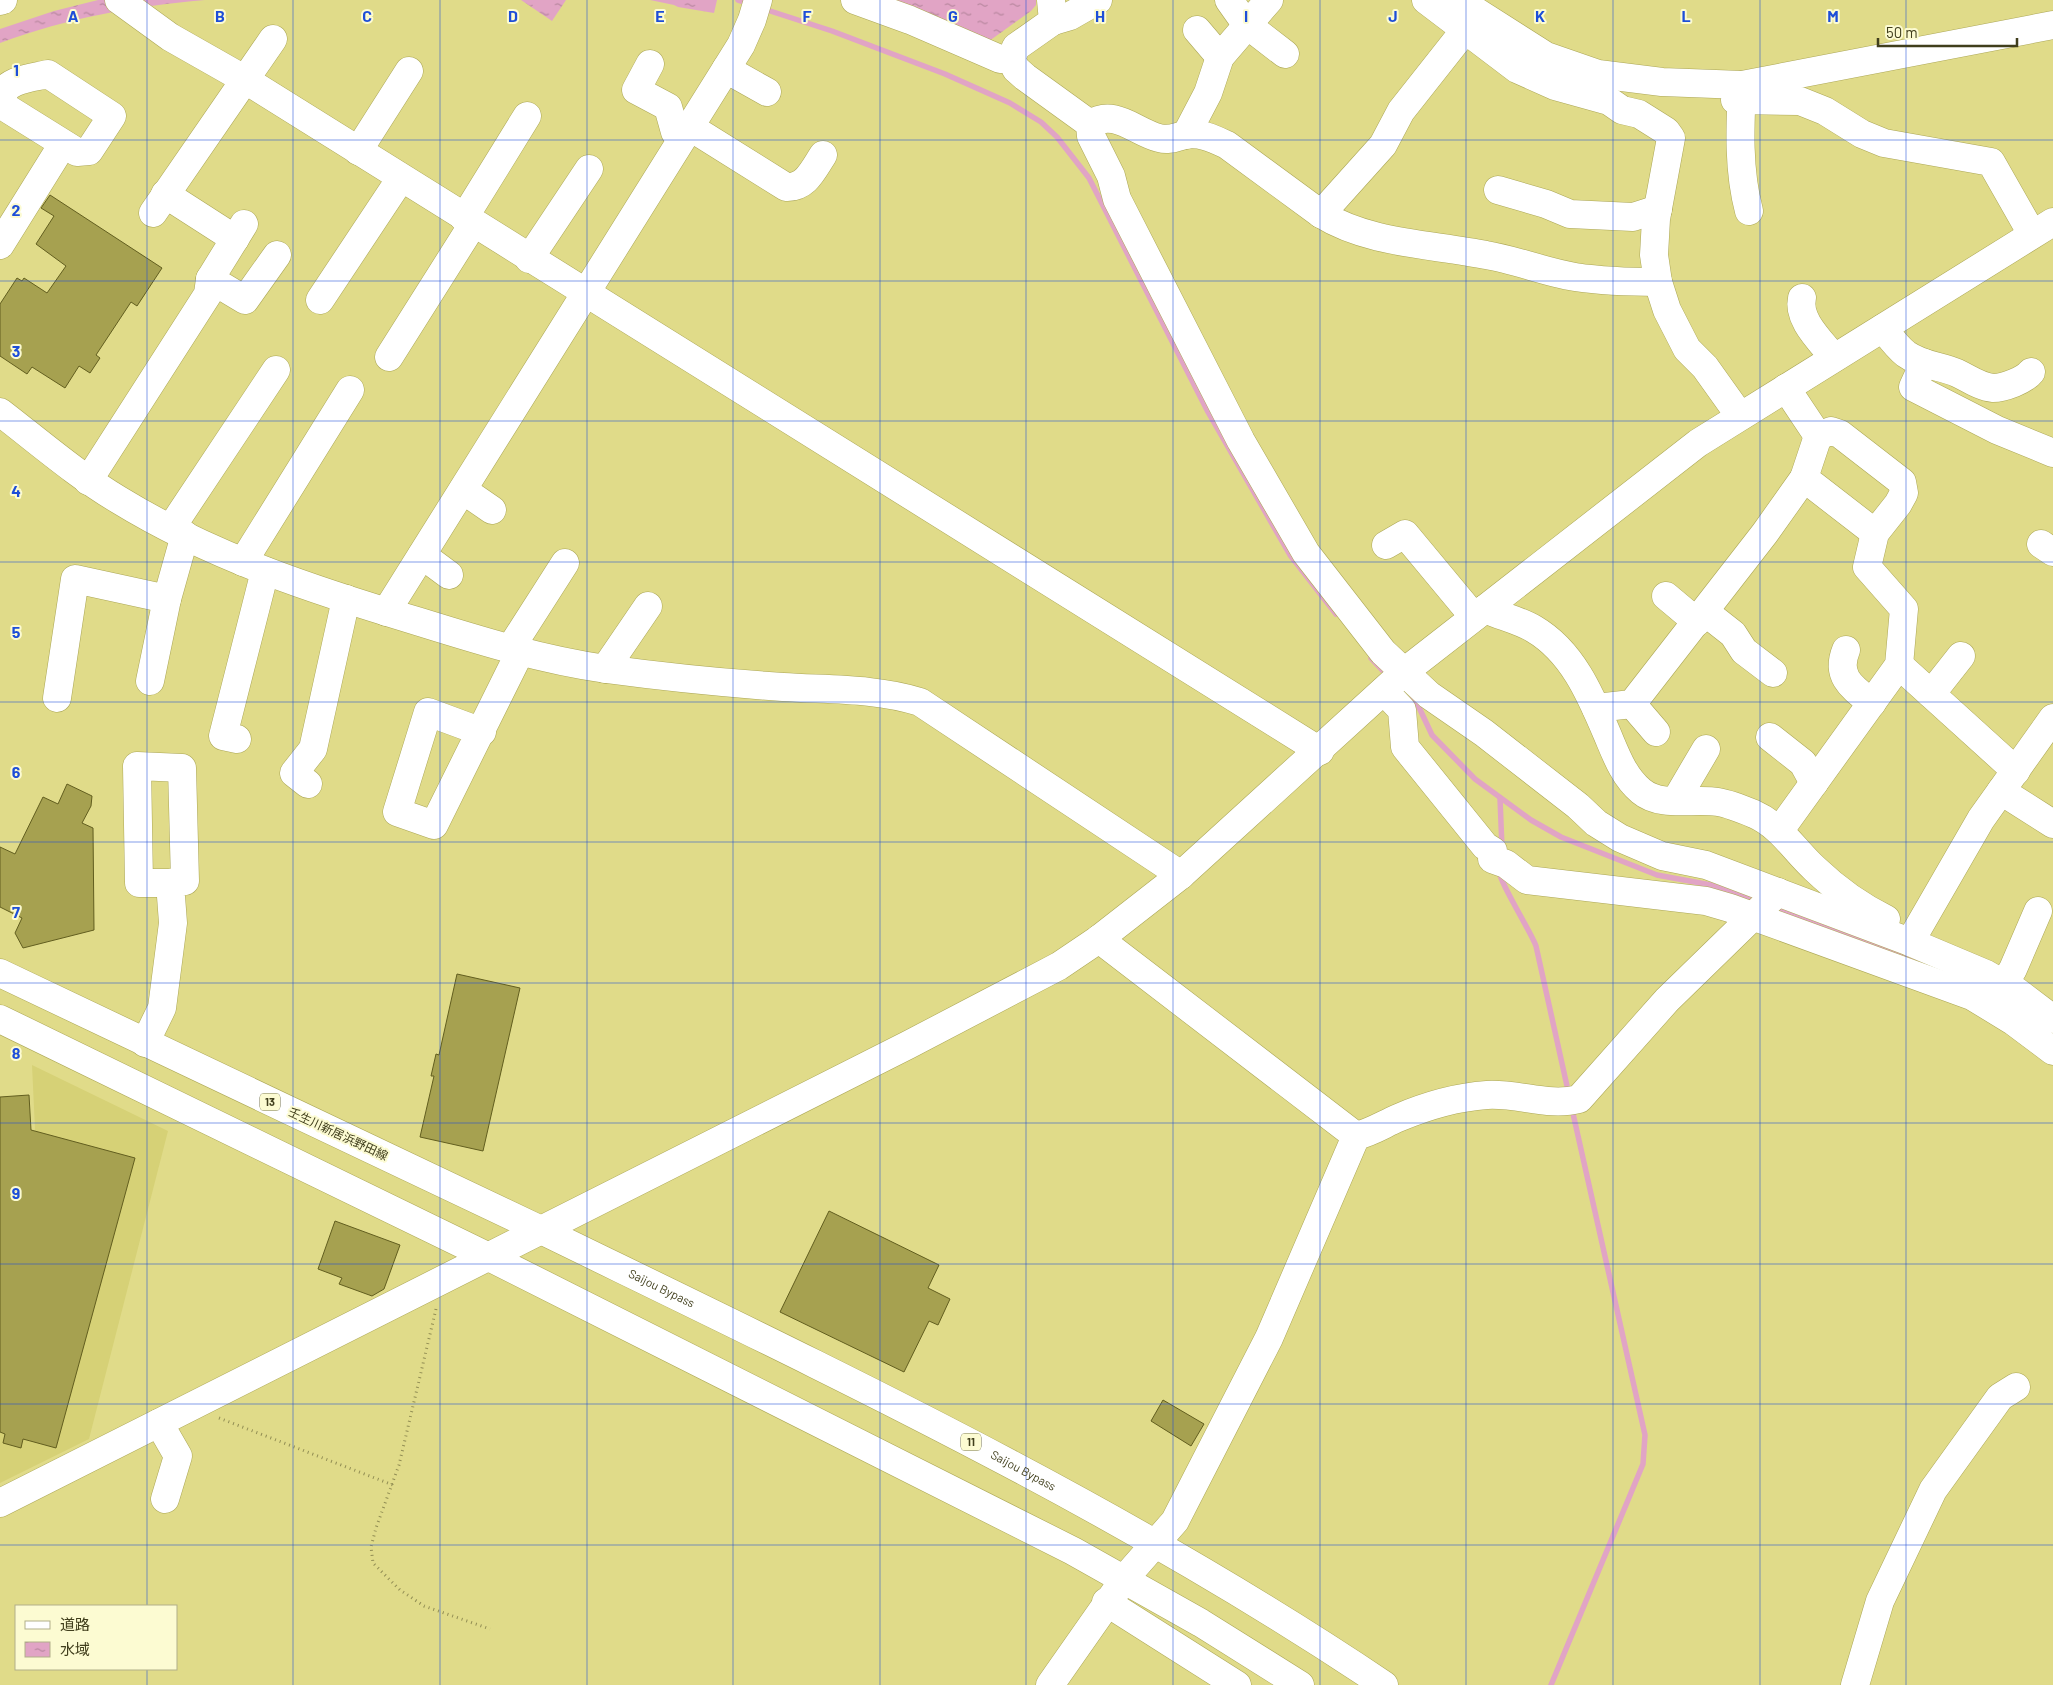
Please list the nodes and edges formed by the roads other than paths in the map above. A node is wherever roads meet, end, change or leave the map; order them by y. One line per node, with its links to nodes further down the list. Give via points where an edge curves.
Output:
1 (855, 0): 17 (main road, via 1000,59)
2 (1098, 0): 9 (main road, via 1070,16)
3 (1229, 0): 10 (main road)
4 (1269, 0): 10 (main road)
5 (1426, 0): 13 (main road)
6 (1458, 0): 23 (main road, via 1546,56 1598,74)
7 (127, 6): 21 (main road, via 170,36)
8 (755, 10): 19 (main road)
9 (1052, 10): 17 (main road, via 1016,47)
10 (1246, 24): 15 (main road); 16 (main road)
11 (2053, 25): 23 (main road)
12 (1197, 30): 16 (main road)
13 (1465, 30): 25 (main road, via 1517,69 1536,79); 38 (main road, via 1401,111 1383,146)
14 (272, 39): 21 (main road)
15 (1285, 54)
16 (1220, 57): 29 (main road, via 1208,93)
17 (1010, 59): 27 (main road, via 1016,69)
18 (650, 64): 28 (main road, via 636,90 668,107 675,132)
19 (726, 69): 22 (main road); 28 (main road)
20 (409, 71): 31 (main road)
21 (244, 79): 31 (main road); 44 (main road, via 159,203 240,232)
22 (767, 92)
23 (1742, 93): 25 (main road); 37 (main road, via 1741,156); 40 (main road, via 1800,101 1884,143 1991,162)
24 (0, 98): 30 (main road, via 8,109); 30 (main road, via 3,90 14,82 48,74 112,116 89,151 77,152)
25 (1609, 101): 36 (main road, via 1622,110 1639,114 1666,131 1671,138)
26 (527, 116): 39 (main road)
27 (1090, 124): 29 (main road, via 1108,117 1160,138 1170,140); 86 (main road, via 1091,136 1111,176 1117,198 1245,449 1306,553 1383,652)
28 (687, 132): 32 (main road, via 786,187 797,188 805,182); 46 (main road)
29 (1186, 135): 38 (main road, via 1199,135 1227,146)
30 (63, 144): 41 (main road)
31 (358, 151): 34 (main road)
32 (823, 155)
33 (589, 169): 43 (main road)
34 (401, 178): 39 (main road); 48 (main road)
35 (1498, 190): 36 (main road, via 1570,214 1633,217)
36 (1658, 209): 45 (main road, via 1654,255)
37 (1749, 210)
38 (1321, 214): 45 (main road, via 1352,229 1487,255 1573,277)
39 (469, 221): 43 (main road); 50 (main road)
40 (2043, 228): 49 (main road)
41 (0, 245)
42 (277, 255): 44 (main road, via 245,300)
43 (529, 259): 46 (main road)
44 (210, 279): 62 (main road, via 208,294)
45 (1658, 282): 58 (main road, via 1667,310 1687,349 1705,367)
46 (586, 294): 63 (main road); 98 (main road)
47 (1802, 298): 51 (main road, via 1802,315)
48 (320, 300)
49 (1883, 328): 51 (main road); 52 (main road, via 1894,344)
50 (389, 357)
51 (1834, 358): 55 (main road)
52 (1924, 363): 54 (main road, via 1995,388 2027,377); 60 (main road, via 1913,388 1997,430)
53 (276, 370): 65 (main road)
54 (2031, 372)
55 (1786, 388): 58 (main road); 59 (main road)
56 (350, 390): 70 (main road)
57 (0, 412): 62 (main road)
58 (1740, 416): 77 (main road, via 1698,443)
59 (1818, 436): 61 (main road); 66 (main road, via 1831,431 1840,434 1902,482 1904,492 1898,504)
60 (2053, 453)
61 (1804, 478): 66 (main road); 78 (main road)
62 (88, 481): 65 (main road)
63 (463, 490): 64 (main road); 68 (main road)
64 (492, 510)
65 (178, 531): 70 (main road); 73 (main road)
66 (1875, 533): 82 (main road, via 1867,567 1904,609)
67 (1386, 545): 77 (main road, via 1405,534 1424,537)
68 (422, 555): 71 (main road); 76 (main road)
69 (564, 562): 80 (main road)
70 (254, 567): 74 (main road); 96 (main road, via 223,736)
71 (449, 575)
72 (1666, 596): 78 (main road)
73 (167, 599): 85 (main road); 88 (main road, via 75,579)
74 (346, 599): 76 (main road); 101 (main road, via 313,749 294,773)
75 (648, 606): 83 (main road)
76 (386, 612): 80 (main road)
77 (1479, 613): 86 (main road); 91 (main road, via 1532,628 1546,637 1576,672)
78 (1701, 617): 84 (main road, via 1733,634 1744,651); 90 (main road)
79 (1846, 650): 89 (main road, via 1840,663 1844,674 1853,688)
80 (515, 651): 83 (main road); 93 (main road)
81 (1961, 656): 87 (main road)
82 (1899, 665): 87 (main road); 89 (main road)
83 (605, 669): 105 (main road, via 780,687 874,692 920,702)
84 (1773, 673)
85 (150, 681)
86 (1394, 682): 98 (main road); 107 (main road, via 1429,695 1484,733 1605,830 1662,856 1706,865); 107 (main road, via 1402,710 1405,747 1485,846 1493,851 1492,859 1506,864 1527,880 1706,901)
87 (1931, 694): 99 (main road)
88 (57, 698)
89 (1872, 703): 100 (main road)
90 (1632, 704): 91 (main road); 94 (main road)
91 (1596, 708): 102 (main road, via 1630,780 1641,792 1654,798)
92 (2053, 718): 99 (main road)
93 (482, 732)
94 (1656, 732)
95 (1770, 737): 100 (main road, via 1803,763)
96 (238, 740)
97 (1706, 749): 102 (main road)
98 (1320, 750): 105 (main road)
99 (2009, 781): 103 (main road); 109 (main road, via 1981,819)
100 (1814, 783): 104 (main road)
101 (308, 784)
102 (1676, 800): 104 (main road, via 1730,804 1755,814)
103 (2053, 824)
104 (1780, 830): 109 (main road, via 1814,869 1843,894)
105 (1181, 875): 110 (main road)
106 (170, 883): 115 (main road, via 173,922 162,1008)
107 (1767, 904): 109 (main road); 116 (main road, via 1972,996); 117 (main road, via 1667,1000 1579,1099 1562,1104 1488,1095 1426,1107)
108 (2038, 911): 112 (main road)
109 (1913, 938): 112 (main road)
110 (1099, 939): 117 (main road); 118 (main road, via 1058,966 908,1045)
111 (0, 973): 115 (main road, 壬生川新居浜野田線 / 13)
112 (2004, 984): 114 (main road)
113 (0, 1019): 119 (main road)
114 (2053, 1019)
115 (145, 1043): 118 (main road, 壬生川新居浜野田線 / 13)
116 (2053, 1051)
117 (1356, 1136): 124 (main road, via 1269,1338 1175,1522)
118 (541, 1230): 119 (main road); 124 (main road, Saijou Bypass / 11, via 906,1408)
119 (486, 1256): 121 (main road); 125 (main road, via 884,1454)
120 (2016, 1387): 131 (main road, via 2000,1397 1933,1490 1880,1601)
121 (159, 1423): 122 (main road, via 178,1456); 123 (main road)
122 (165, 1499)
123 (0, 1503)
124 (1157, 1542): 125 (main road); 130 (main road, Saijou Bypass / 11)
125 (1124, 1578): 126 (main road); 129 (main road, via 1254,1654)
126 (1106, 1602): 127 (main road); 128 (main road)
127 (1050, 1685)
128 (1237, 1685)
129 (1300, 1685)
130 (1384, 1685)
131 (1855, 1685)

